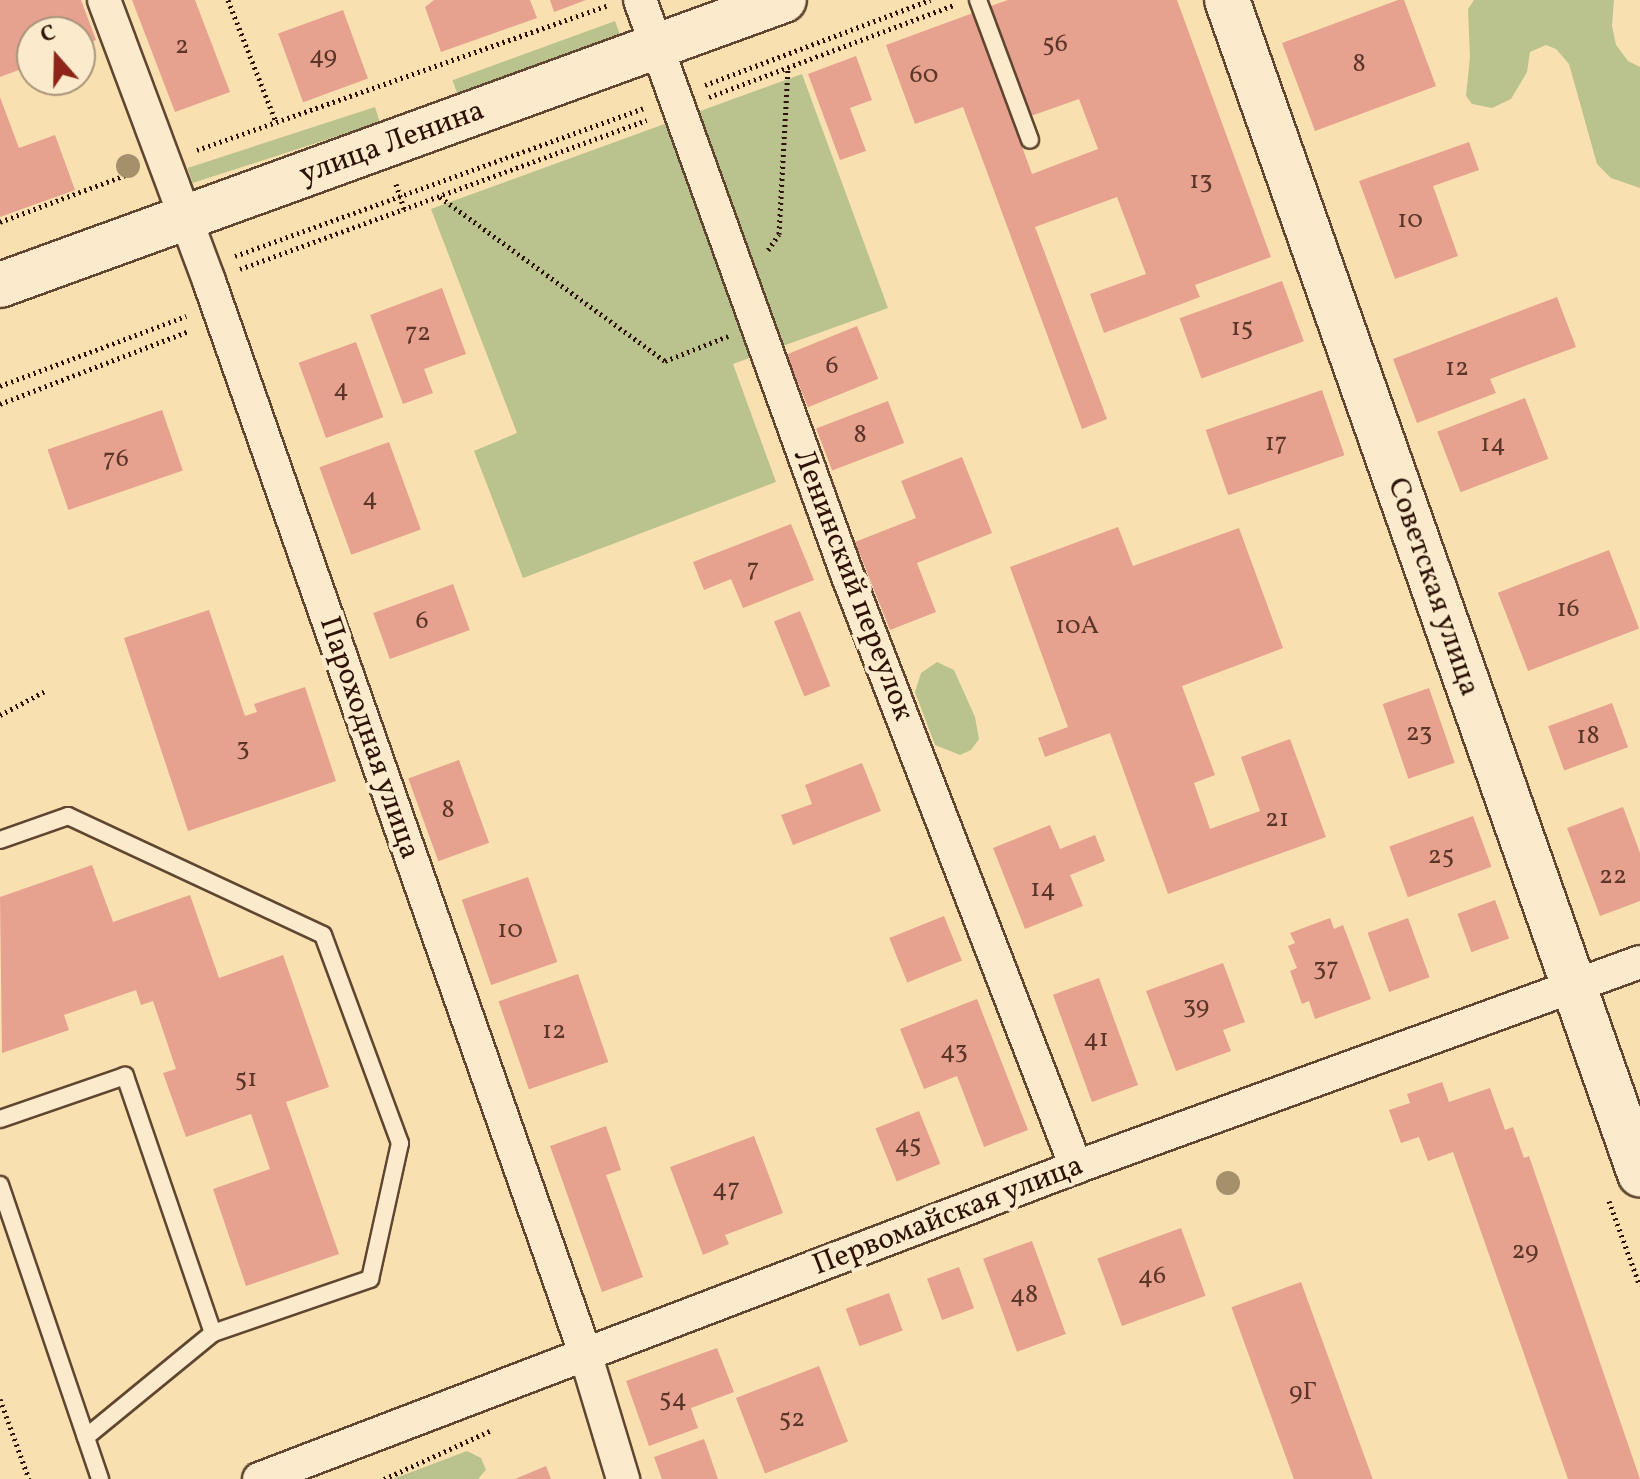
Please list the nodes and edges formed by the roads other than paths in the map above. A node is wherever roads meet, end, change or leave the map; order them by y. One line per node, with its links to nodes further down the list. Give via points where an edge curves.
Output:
1 (104, 0): 8 (street, Пароходная улица)
2 (640, 0): 6 (street, Ленинский переулок)
3 (784, 0): 6 (street, улица Ленина)
4 (978, 0): 7 (lane)
5 (1227, 0): 12 (street, Советская улица)
6 (657, 47): 8 (street, улица Ленина); 14 (street, Ленинский переулок, via 847,574)
7 (1030, 140)
8 (186, 217): 9 (street, улица Ленина); 18 (street, Пароходная улица)
9 (0, 285)
10 (0, 840): 17 (lane, via 68,816 323,935 400,1143 370,1279)
11 (1640, 962): 12 (street, Первомайская улица)
12 (1573, 987): 14 (street, Первомайская улица); 15 (street, Советская улица)
13 (0, 1119): 17 (lane, via 125,1076)
14 (1076, 1167): 18 (street, Первомайская улица)
15 (1640, 1174)
16 (0, 1185): 19 (lane)
17 (213, 1333): 19 (lane)
18 (585, 1353): 21 (street, Первомайская улица); 22 (street, Пароходная улица)
19 (86, 1437): 20 (lane)
20 (100, 1479)
21 (259, 1479)
22 (623, 1479)

